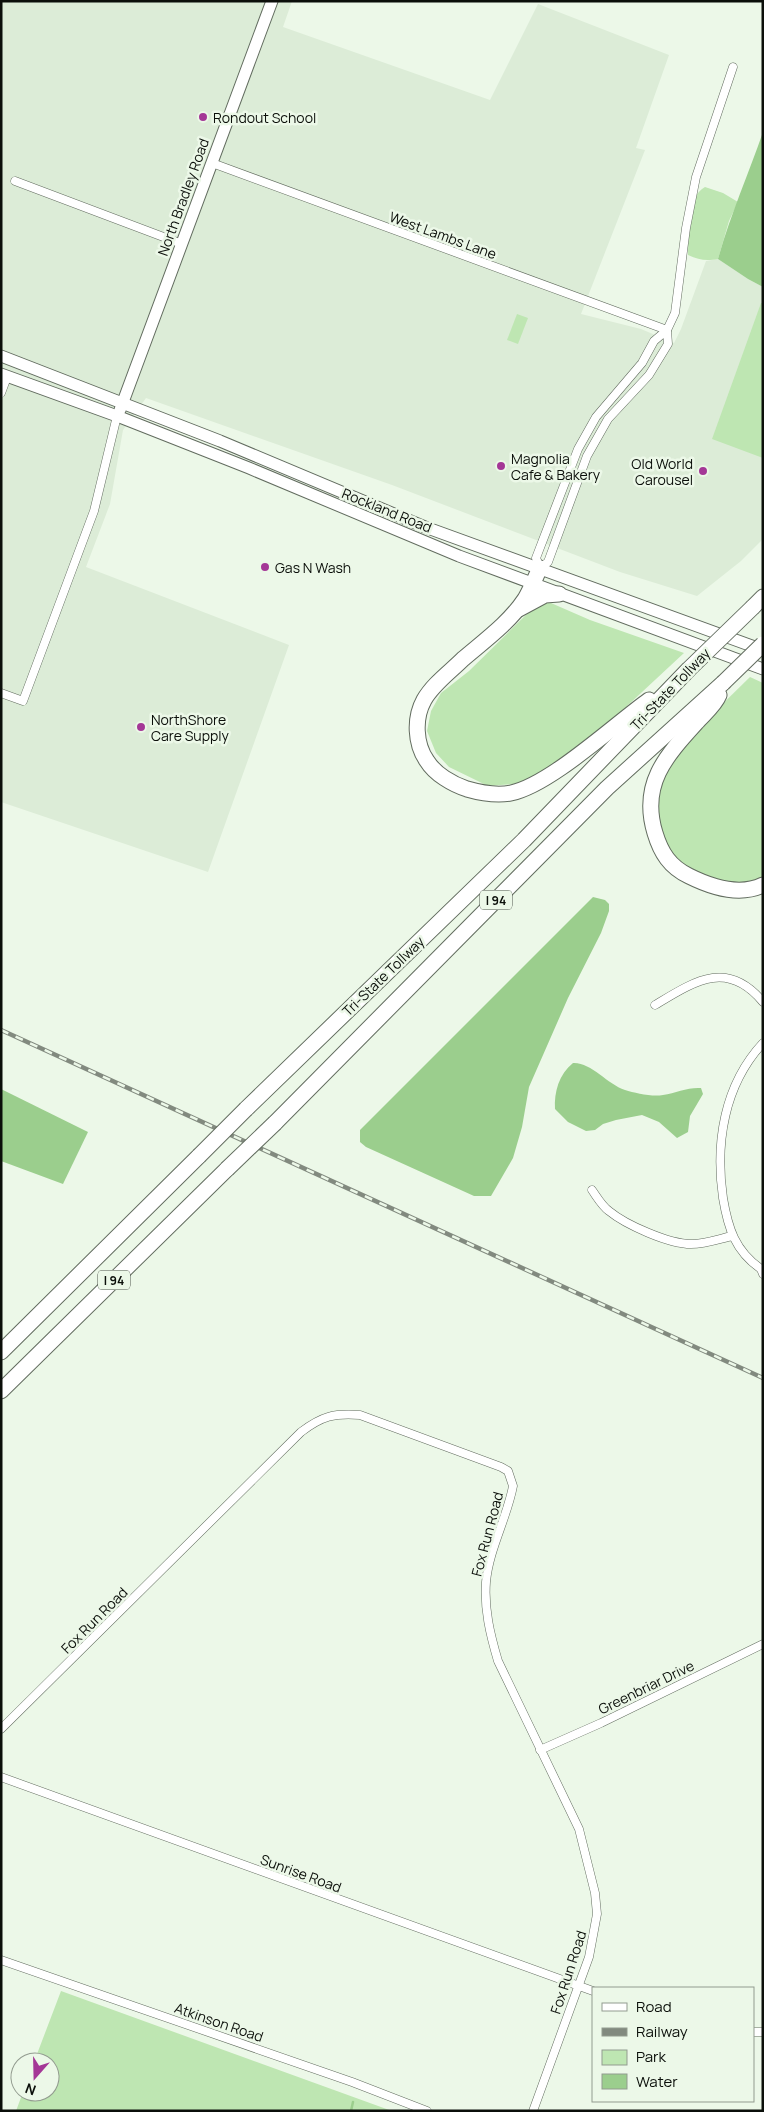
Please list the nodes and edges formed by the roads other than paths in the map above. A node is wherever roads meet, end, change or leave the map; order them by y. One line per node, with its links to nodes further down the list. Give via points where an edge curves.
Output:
1 (272, 1): 3 (main road, North Bradley Road)
2 (733, 67): 6 (street, via 696,177 675,313)
3 (212, 164): 5 (main road, North Bradley Road); 6 (street, West Lambs Lane)
4 (15, 181): 5 (street)
5 (182, 244): 10 (main road, North Bradley Road)
6 (667, 330): 11 (street, via 654,341 642,363); 12 (street, via 668,344 649,376)
7 (1, 356): 10 (main road, Rockland Road)
8 (4, 376): 9 (street); 13 (main road, Rockland Road)
9 (1, 393)
10 (123, 403): 13 (main road, North Bradley Road); 18 (main road, Rockland Road, via 426,527)
11 (608, 404): 12 (street); 14 (street, via 596,417)
12 (616, 411): 15 (street)
13 (118, 416): 19 (main road, Rockland Road); 28 (street, via 94,511 23,701)
14 (580, 445): 15 (street); 16 (street)
15 (590, 450): 17 (street)
16 (560, 496): 17 (street); 18 (street, via 536,558)
17 (571, 501): 18 (street, via 548,562)
18 (540, 568): 19 (highway); 24 (main road, Rockland Road)
19 (532, 584): 20 (main road, Rockland Road); 22 (highway)
20 (559, 594): 22 (highway, via 545,595); 25 (main road, Rockland Road)
21 (758, 602): 26 (highway, Tri-State Tollway / I 94, bridge)
22 (515, 611): 26 (highway, via 436,684 420,710 417,735 427,763 460,787 484,794 511,793 533,785)
23 (763, 644): 27 (highway, Tri-State Tollway / I 94, bridge)
24 (763, 650)
25 (763, 669)
26 (682, 675): 36 (highway, Tri-State Tollway / I 94, bridge, via 524,840)
27 (723, 683): 29 (highway, via 717,699 675,746 658,772 650,795 651,819 667,860 679,871 704,884 728,889 753,890); 37 (highway, Tri-State Tollway / I 94, bridge, via 577,817 275,1123)
28 (1, 693)
29 (763, 885)
30 (763, 1002): 31 (street, via 742,982 728,977 688,985)
31 (655, 1005)
32 (763, 1043): 34 (street, via 732,1092 721,1133 719,1171)
33 (592, 1190): 34 (street, via 609,1212 658,1237 690,1244)
34 (732, 1236): 35 (street, via 747,1260)
35 (762, 1271)
36 (1, 1352)
37 (1, 1392)
38 (763, 1644): 40 (street, Greenbriar Drive)
39 (1, 1730): 40 (street, Fox Run Road, via 301,1432 322,1418 346,1414 360,1415 508,1471 513,1486 486,1580 485,1607 498,1661)
40 (540, 1750): 43 (street, Fox Run Road, via 578,1829 595,1893 596,1928)
41 (1, 1777): 43 (street, Sunrise Road)
42 (1, 1960): 45 (street, Atkinson Road)
43 (578, 1986): 44 (street, Sunrise Road); 46 (street, Fox Run Road)
44 (592, 1991)
45 (427, 2111)
46 (533, 2111)

